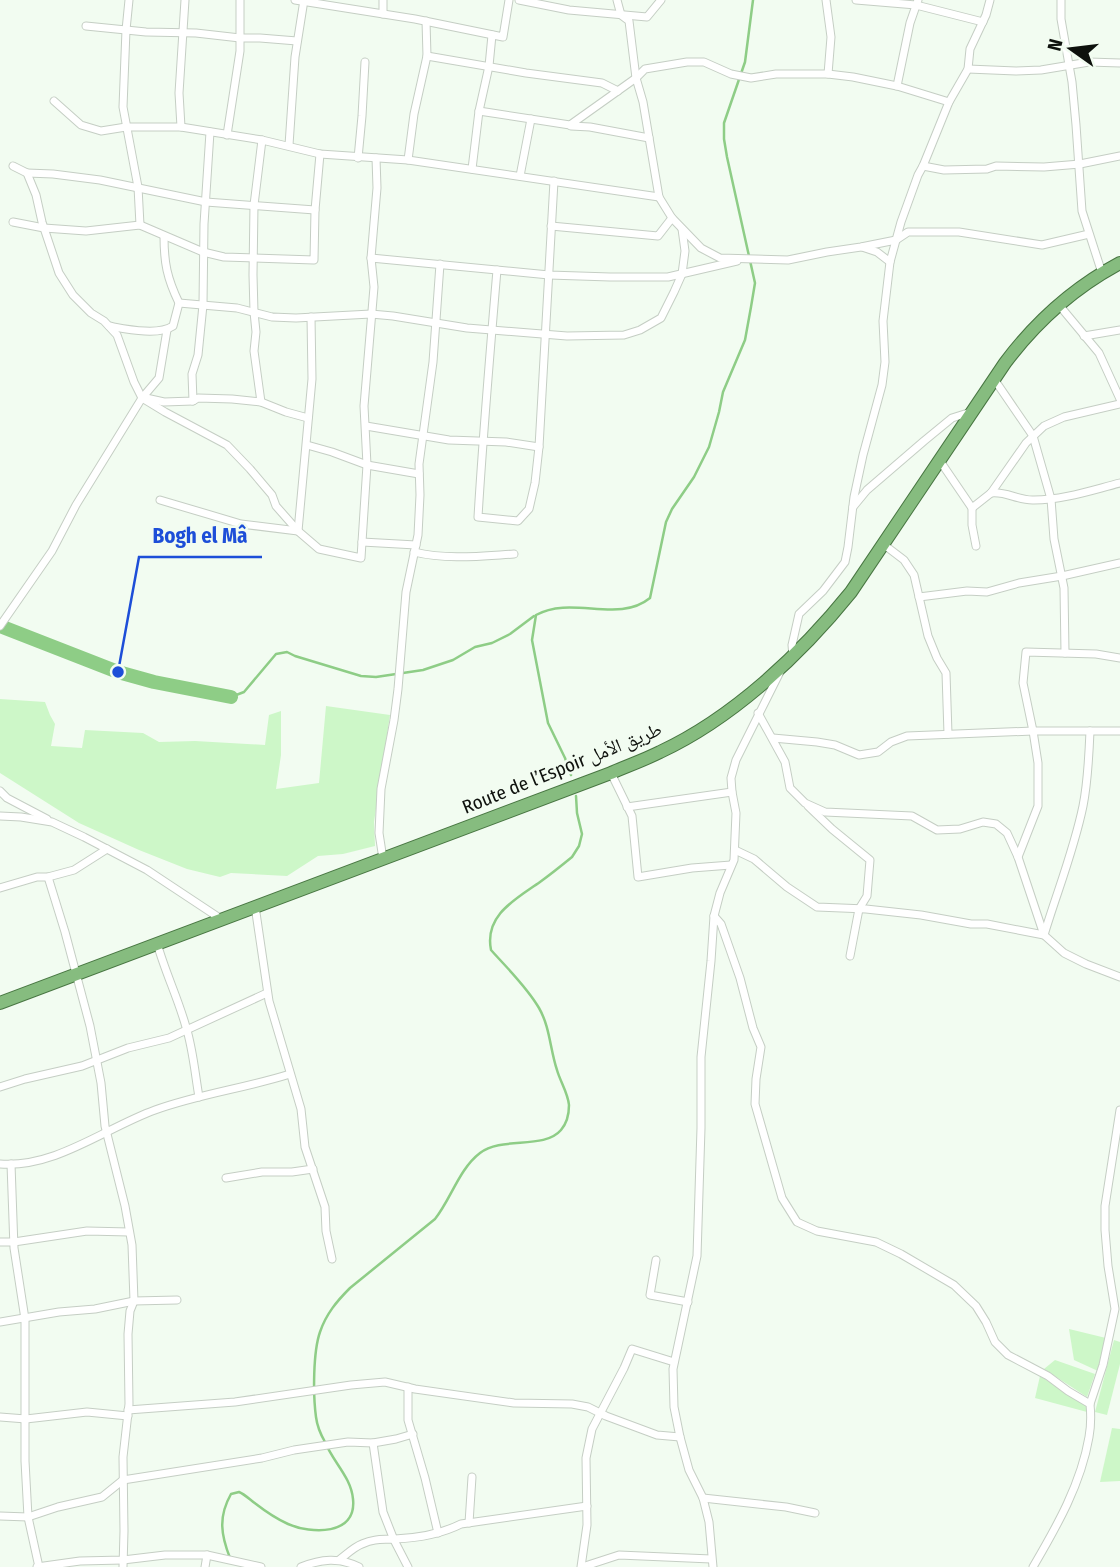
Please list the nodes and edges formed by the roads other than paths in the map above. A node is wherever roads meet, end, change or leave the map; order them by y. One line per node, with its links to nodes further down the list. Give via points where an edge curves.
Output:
1 (129, 0): 20 (street)
2 (185, 0): 21 (street)
3 (240, 0): 23 (street)
4 (301, 0): 15 (street); 24 (street)
5 (383, 0): 15 (street)
6 (509, 0): 22 (street, via 503,37)
7 (519, 0): 16 (street)
8 (617, 0): 16 (street)
9 (661, 0): 16 (street, via 647,17)
10 (826, 0): 31 (street, via 831,37)
11 (856, 0): 14 (street)
12 (990, 0): 18 (street)
13 (1061, 0): 29 (street)
14 (917, 3): 18 (street); 33 (street)
15 (383, 14): 17 (street)
16 (621, 15): 32 (street, via 629,21)
17 (426, 21): 22 (street); 25 (street)
18 (983, 22): 30 (street, via 970,49)
19 (86, 26): 20 (street)
20 (125, 30): 21 (street); 40 (street)
21 (182, 33): 23 (street); 41 (street)
22 (492, 35): 28 (street)
23 (240, 38): 24 (street); 43 (street)
24 (297, 41): 46 (street)
25 (427, 56): 28 (street); 51 (street)
26 (365, 62): 49 (street)
27 (1120, 63): 29 (street)
28 (489, 66): 34 (street, via 601,83); 37 (street)
29 (1069, 66): 30 (street); 52 (street)
30 (968, 69): 36 (street)
31 (828, 74): 32 (street, via 751,78 704,62 687,62 645,69); 33 (street)
32 (636, 78): 34 (street); 44 (street)
33 (897, 86): 36 (street)
34 (618, 91): 39 (street)
35 (54, 101): 40 (street, via 81,125 101,131)
36 (949, 102): 54 (street)
37 (480, 111): 38 (street); 55 (street)
38 (531, 119): 39 (street); 57 (street)
39 (570, 125): 44 (street)
40 (126, 127): 41 (street); 59 (street)
41 (181, 127): 42 (street)
42 (210, 132): 43 (street); 61 (street)
43 (227, 135): 45 (street)
44 (649, 138): 60 (street)
45 (262, 140): 46 (street); 62 (street)
46 (289, 145): 47 (street)
47 (320, 154): 49 (street); 63 (street)
48 (1120, 156): 52 (street)
49 (358, 158): 50 (street)
50 (376, 158): 51 (street); 76 (street)
51 (408, 160): 55 (street)
52 (1080, 164): 54 (street, via 944,170); 70 (street, via 1082,211)
53 (13, 166): 56 (street)
54 (923, 166): 72 (street)
55 (472, 169): 57 (street)
56 (27, 173): 59 (street); 68 (street)
57 (520, 176): 58 (street)
58 (554, 181): 60 (street); 67 (street)
59 (138, 187): 61 (street); 66 (street)
60 (659, 197): 64 (street)
61 (206, 202): 62 (street); 74 (street)
62 (254, 205): 63 (street); 75 (street)
63 (315, 210): 75 (street, via 314,260)
64 (672, 218): 67 (street, via 657,236); 69 (street)
65 (13, 222): 68 (street)
66 (140, 225): 68 (street, via 86,231); 71 (street)
67 (551, 226): 84 (street)
68 (44, 228): 92 (street, via 59,274 73,295)
69 (682, 229): 77 (street, via 701,248 720,258); 83 (street)
70 (1089, 234): 72 (street, via 1042,245 932,230 908,232); 82 (street)
71 (164, 236): 74 (street); 85 (street, via 169,284)
72 (896, 240): 73 (street); 78 (street)
73 (862, 247): 77 (street, via 788,260); 78 (street)
74 (203, 253): 75 (street); 86 (street)
75 (254, 257): 88 (street)
76 (371, 258): 80 (street); 89 (street)
77 (748, 259): 83 (street)
78 (890, 262): 118 (street, via 883,321 886,362)
79 (1120, 263): 82 (highway, Route de l’Espoir طريق الأمل)
80 (440, 264): 81 (street); 91 (street)
81 (497, 270): 84 (street); 94 (street)
82 (1102, 273): 87 (highway, Route de l’Espoir طريق الأمل)
83 (682, 274): 84 (street); 96 (street, via 661,318 640,330 595,337)
84 (549, 275): 96 (street)
85 (179, 303): 86 (street); 93 (street, via 173,326)
86 (203, 305): 88 (street); 100 (street, via 192,374)
87 (1059, 305): 97 (street); 98 (highway, Route de l’Espoir طريق الأمل, via 1020,343)
88 (254, 312): 90 (street); 101 (street)
89 (371, 314): 90 (street); 91 (street); 105 (street)
90 (311, 317): 104 (street)
91 (435, 324): 94 (street); 106 (street)
92 (109, 326): 93 (street); 99 (street, via 117,335)
93 (167, 330): 99 (street, via 159,378)
94 (492, 330): 96 (street); 108 (street)
95 (1120, 330): 97 (street)
96 (546, 335): 110 (street)
97 (1084, 335): 102 (street, via 1099,353)
98 (994, 379): 103 (highway, Route de l’Espoir طريق الأمل); 107 (street)
99 (142, 398): 100 (street); 120 (street, via 227,445); 129 (street, via 52,551)
100 (193, 401): 101 (street)
101 (261, 402): 104 (street)
102 (1120, 402): 107 (street, via 1064,417)
103 (971, 412): 111 (highway, Route de l’Espoir طريق الأمل); 118 (street, via 952,418)
104 (308, 418): 109 (street)
105 (366, 426): 106 (street); 112 (street)
106 (424, 435): 108 (street); 113 (street)
107 (1033, 436): 115 (street); 116 (street)
108 (484, 442): 110 (street); 110 (street, via 478,517 518,522 529,509)
109 (307, 445): 112 (street); 120 (street)
110 (539, 447)
111 (939, 460): 119 (street); 122 (highway, Route de l’Espoir طريق الأمل)
112 (367, 465): 113 (street); 121 (street)
113 (419, 474): 124 (street)
114 (1120, 483): 116 (street)
115 (991, 493): 116 (street); 119 (street)
116 (1051, 499): 127 (street)
117 (160, 500): 120 (street, via 240,524)
118 (853, 507): 132 (street, via 845,562 799,614)
119 (972, 508): 123 (street)
120 (298, 531): 121 (street, via 319,549 361,558)
121 (362, 542): 124 (street)
122 (883, 544): 128 (street, via 904,560 914,575); 132 (highway, Route de l’Espoir طريق الأمل, via 834,613)
123 (976, 546)
124 (415, 548): 125 (street, via 431,556); 149 (street, via 381,789)
125 (514, 554)
126 (1120, 563): 127 (street)
127 (1062, 576): 128 (street, via 987,592); 130 (street)
128 (919, 597): 137 (street, via 928,636 946,673)
129 (0, 626)
130 (1065, 653): 131 (street); 134 (street, via 1026,652 1023,683)
131 (1120, 658)
132 (788, 661): 133 (street); 139 (highway, Route de l’Espoir طريق الأمل, via 687,737)
133 (758, 713): 138 (street); 141 (street, via 736,760)
134 (1033, 731): 135 (street); 137 (street); 148 (street, via 1038,806)
135 (1090, 731): 136 (street); 157 (street, via 1083,805)
136 (1120, 731)
137 (948, 734): 138 (street, via 907,736 878,752 859,755 817,742)
138 (773, 738): 142 (street, via 785,762 790,788)
139 (611, 773): 143 (street); 149 (highway, Route de l’Espoir طريق الأمل)
140 (0, 791): 145 (street)
141 (732, 792): 143 (street); 147 (street)
142 (805, 803): 148 (street, via 825,812 912,816 937,830 996,824 1007,833); 154 (street, via 870,860 867,895)
143 (627, 807): 150 (street, via 632,816 638,877)
144 (0, 816): 145 (street)
145 (52, 822): 146 (street)
146 (107, 849): 151 (street, via 74,870); 156 (street)
147 (735, 850): 150 (street); 154 (street, via 817,907)
148 (1018, 857): 157 (street)
149 (383, 859): 153 (highway, Route de l’Espoir طريق الأمل)
150 (732, 865): 155 (street)
151 (48, 877): 152 (street); 160 (street)
152 (0, 888)
153 (256, 906): 156 (highway, Route de l’Espoir طريق الأمل); 162 (street)
154 (859, 909): 157 (street); 159 (street)
155 (714, 916): 183 (street, via 701,1057 697,1256); 188 (street, via 722,924 761,1047 755,1104 782,1198 797,1222 817,1231 876,1242 954,1285 976,1306 995,1342 1008,1355)
156 (222, 919): 158 (highway, Route de l’Espoir طريق الأمل)
157 (1044, 935): 161 (street, via 1064,954)
158 (157, 943): 160 (highway, Route de l’Espoir طريق الأمل); 164 (street)
159 (850, 956)
160 (75, 975): 163 (highway, Route de l’Espoir طريق الأمل); 165 (street)
161 (1120, 977)
162 (267, 993): 164 (street); 166 (street)
163 (0, 1003)
164 (187, 1029): 165 (street); 168 (street)
165 (97, 1060): 167 (street); 171 (street)
166 (290, 1074): 168 (street); 174 (street)
167 (0, 1087)
168 (199, 1097): 171 (street)
169 (1120, 1111): 170 (street)
170 (1119, 1120): 188 (street, via 1105,1206 1115,1309)
171 (107, 1132): 173 (street, via 51,1157); 176 (street)
172 (0, 1164): 173 (street)
173 (11, 1164): 178 (street)
174 (313, 1169): 175 (street); 179 (street, via 325,1207)
175 (226, 1178)
176 (130, 1232): 178 (street, via 87,1231); 182 (street)
177 (0, 1242): 178 (street)
178 (14, 1242): 184 (street)
179 (332, 1259)
180 (656, 1260): 183 (street, via 650,1295)
181 (177, 1300): 182 (street)
182 (134, 1301): 184 (street); 189 (street, via 128,1334)
183 (688, 1302): 186 (street)
184 (24, 1319): 185 (street); 192 (street)
185 (0, 1322)
186 (674, 1362): 190 (street, via 632,1349); 194 (street, via 674,1407)
187 (408, 1388): 189 (street, via 385,1382 351,1385); 190 (street, via 514,1403 588,1406); 193 (street)
188 (1090, 1404): 217 (street, via 1090,1435 1079,1474)
189 (128, 1413): 192 (street); 197 (street)
190 (600, 1413): 194 (street, via 657,1435); 199 (street, via 586,1458)
191 (0, 1417): 192 (street)
192 (26, 1419): 202 (street)
193 (413, 1434): 195 (street); 204 (street)
194 (680, 1437): 198 (street)
195 (373, 1443): 197 (street, via 348,1442); 205 (street, via 383,1512)
196 (472, 1476): 203 (street)
197 (123, 1480): 202 (street, via 102,1497); 208 (street)
198 (703, 1498): 200 (street); 209 (street)
199 (587, 1506): 203 (street); 216 (street)
200 (815, 1513)
201 (0, 1516): 202 (street)
202 (27, 1517): 210 (street)
203 (469, 1523): 204 (street)
204 (438, 1533): 205 (street)
205 (394, 1539): 207 (street, via 359,1545); 215 (street)
206 (207, 1555): 208 (street, via 165,1555); 211 (street); 212 (street)
207 (339, 1560): 213 (street); 214 (street)
208 (123, 1563): 210 (street)
209 (712, 1563): 216 (street, via 619,1555)
210 (38, 1566)
211 (205, 1567)
212 (261, 1567)
213 (301, 1567)
214 (359, 1567)
215 (408, 1567)
216 (582, 1567)
217 (1033, 1567)

